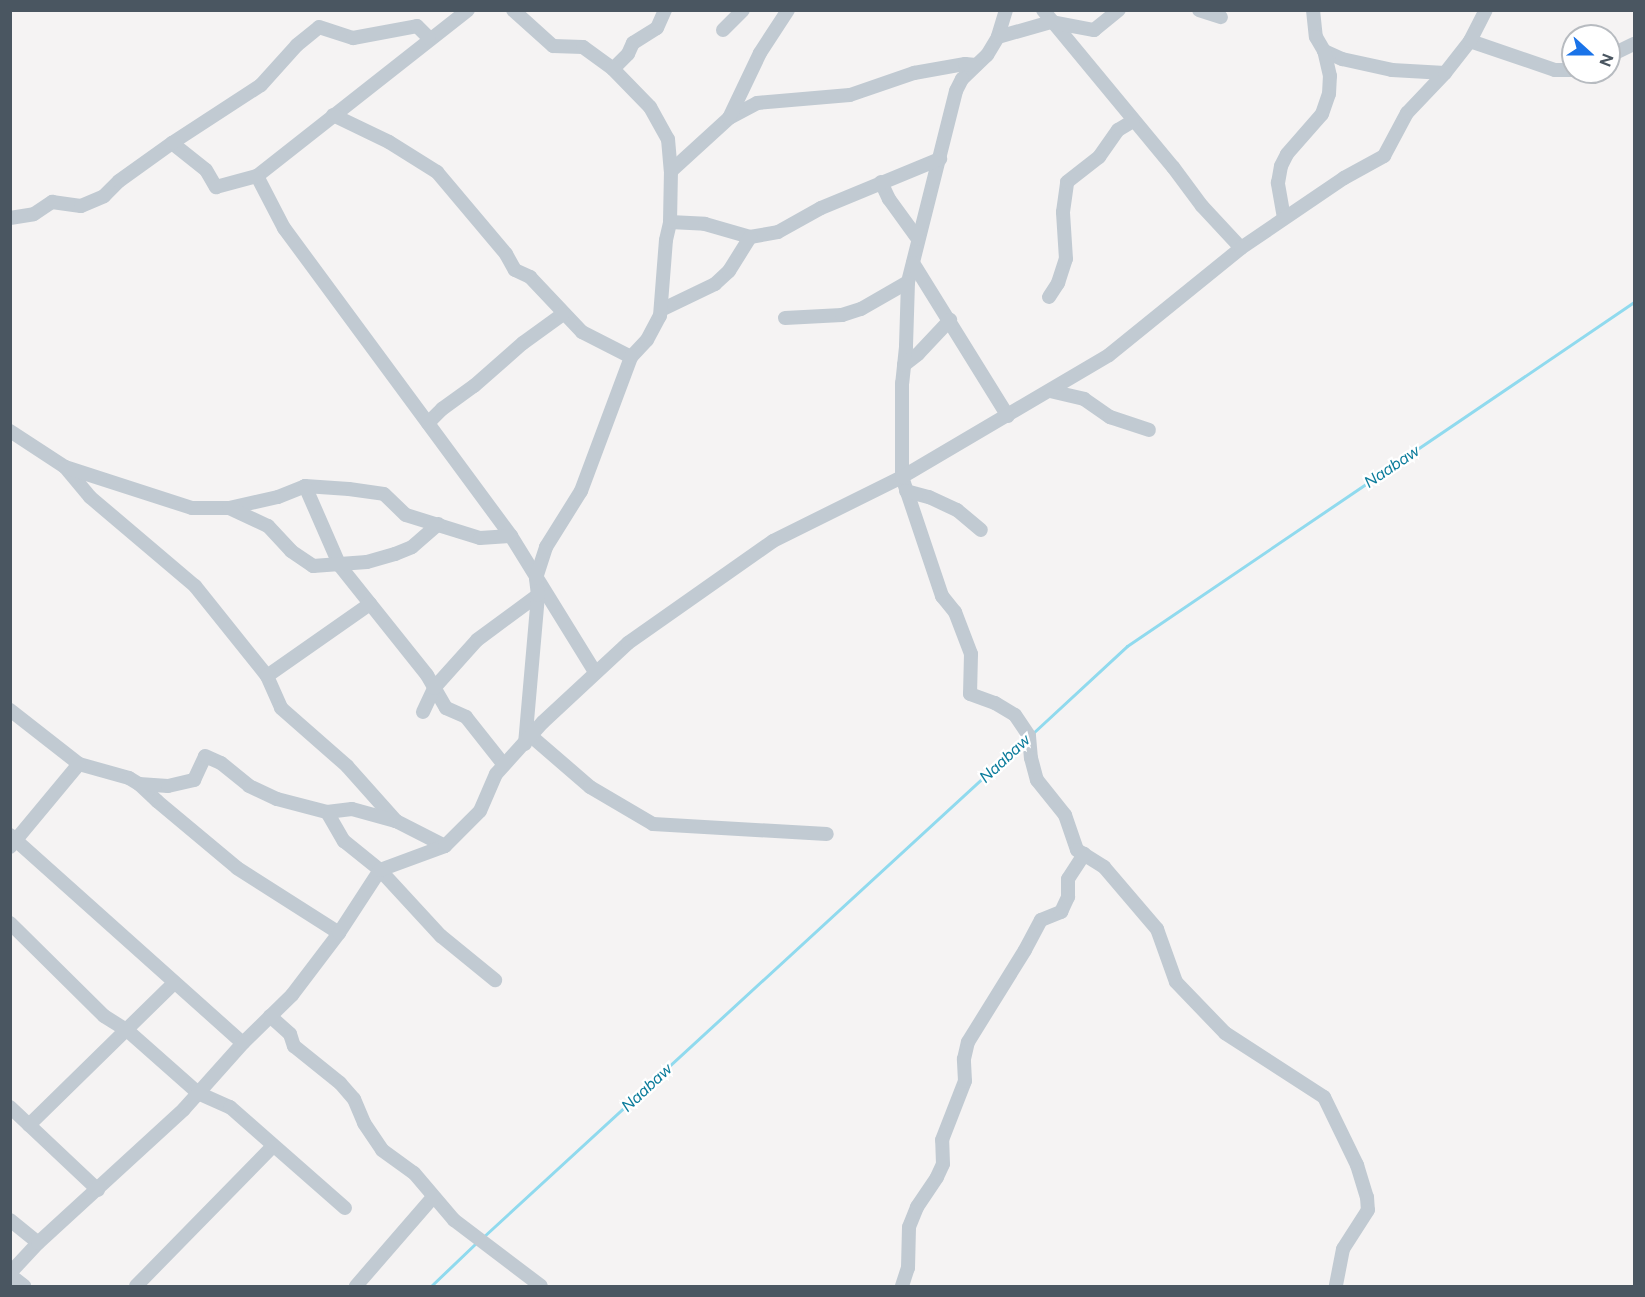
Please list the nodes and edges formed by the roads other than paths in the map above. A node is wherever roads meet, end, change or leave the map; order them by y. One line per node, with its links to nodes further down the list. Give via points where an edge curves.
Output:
1 (468, 10): 15 (street)
2 (513, 10): 19 (street, via 553,46 584,48)
3 (665, 10): 19 (street, via 657,28 633,42)
4 (743, 10): 13 (street)
5 (788, 10): 23 (street, via 760,53)
6 (1006, 10): 14 (street)
7 (1199, 10): 12 (street)
8 (1313, 10): 17 (street, via 1316,37)
9 (1486, 10): 16 (street)
10 (1116, 13): 11 (street, via 1094,30)
11 (1047, 16): 14 (street); 24 (street)
12 (1221, 17)
13 (723, 30)
14 (998, 37): 18 (street)
15 (429, 38): 22 (street); 25 (street, via 417,26 353,38 319,27 261,85)
16 (1470, 41): 20 (street); 21 (street)
17 (1324, 51): 21 (street, via 1370,67); 31 (street, via 1330,76 1322,114 1281,166 1278,183)
18 (976, 65): 23 (street, via 914,73 850,96 758,103); 26 (street, via 956,91)
19 (614, 69): 27 (street, via 650,107 668,139)
20 (1561, 70)
21 (1445, 73): 31 (street, via 1414,102 1384,156)
22 (333, 115): 28 (street); 40 (street, via 389,142 437,172 515,270 530,277)
23 (729, 118): 27 (street)
24 (1134, 121): 35 (street); 38 (street, via 1119,130 1099,157 1067,182 1063,212 1066,258 1058,283)
25 (172, 143): 28 (street, via 206,170 216,187); 30 (street, via 104,196 81,206 52,202 34,214)
26 (940, 159): 29 (street); 34 (street)
27 (671, 171): 32 (street)
28 (257, 176): 47 (street, via 284,228)
29 (881, 182): 33 (street, via 778,232); 34 (street)
30 (10, 218)
31 (1284, 218): 35 (street)
32 (670, 222): 33 (street, via 705,224); 39 (street)
33 (750, 237): 39 (street, via 729,271 715,284)
34 (918, 238): 36 (street)
35 (1241, 248): 45 (street, via 1109,355)
36 (913, 263): 37 (street); 42 (street)
37 (908, 282): 41 (street, via 861,309 842,315); 44 (street)
38 (1048, 297)
39 (661, 310): 43 (street, via 647,340)
40 (563, 314): 43 (street, via 582,332); 47 (street)
41 (785, 318)
42 (950, 320): 44 (street); 46 (street)
43 (631, 357): 58 (street, via 581,491 546,547)
44 (904, 365): 51 (street)
45 (1050, 391): 46 (street); 48 (street, via 1084,399 1110,417)
46 (1008, 416): 51 (street)
47 (429, 423): 56 (street)
48 (1149, 430)
49 (10, 431): 50 (street)
50 (65, 467): 53 (street, via 192,508); 62 (street, via 90,497 195,586)
51 (904, 484): 55 (street, via 957,510); 61 (street, via 773,541 628,643); 75 (street, via 942,596 955,612 971,654 970,694 1015,715 1029,736 1037,780 1065,815 1077,850)
52 (305, 486): 53 (street, via 278,497); 54 (street, via 384,494 406,514); 57 (street)
53 (229, 508): 57 (street, via 268,526 291,551 313,566)
54 (438, 524): 56 (street, via 480,538); 57 (street, via 412,546 395,554)
55 (981, 530)
56 (511, 536): 58 (street)
57 (339, 564): 60 (street)
58 (536, 578): 59 (street); 61 (street)
59 (538, 595): 63 (street, via 477,640); 66 (street)
60 (370, 604): 62 (street); 63 (street)
61 (595, 672): 66 (street)
62 (267, 676): 71 (street, via 281,708 346,766)
63 (434, 688): 65 (street); 68 (street, via 446,708 466,717)
64 (10, 710): 67 (street)
65 (423, 712)
66 (528, 740): 68 (street); 72 (street, via 590,787 653,824)
67 (79, 764): 69 (street); 73 (street)
68 (504, 765): 74 (street, via 480,811)
69 (140, 784): 70 (street, via 168,786 194,780 205,756 221,763 249,786 277,799); 78 (street, via 237,868)
70 (327, 812): 71 (street, via 351,809); 76 (street, via 344,841)
71 (396, 821): 74 (street)
72 (827, 834)
73 (13, 840): 80 (street)
74 (445, 846): 76 (street)
75 (1084, 854): 98 (street, via 1068,879 1068,897 1061,912 1041,920 968,1042 965,1081 942,1140 943,1164 909,1227 908,1268); 99 (street, via 1104,867 1157,929 1176,982 1225,1033 1324,1097 1356,1165 1368,1210 1343,1249)
76 (380, 870): 78 (street); 79 (street, via 441,936)
77 (10, 923): 82 (street, via 104,1016)
78 (339, 933): 81 (street, via 303,982)
79 (495, 980)
80 (174, 983): 82 (street); 83 (street)
81 (270, 1016): 83 (street); 89 (street, via 290,1034 294,1046 340,1083 382,1150 414,1173)
82 (128, 1031): 84 (street); 86 (street)
83 (243, 1043): 84 (street)
84 (198, 1094): 87 (street, via 230,1107); 88 (street)
85 (10, 1107): 86 (street)
86 (29, 1125): 88 (street)
87 (272, 1147): 90 (street); 95 (street)
88 (98, 1190): 92 (street)
89 (433, 1197): 96 (street); 97 (street, via 454,1220)
90 (345, 1208)
91 (10, 1220): 92 (street)
92 (38, 1244): 93 (street)
93 (10, 1274): 94 (street)
94 (24, 1287)
95 (136, 1287)
96 (356, 1287)
97 (541, 1287)
98 (902, 1287)
99 (1336, 1287)

